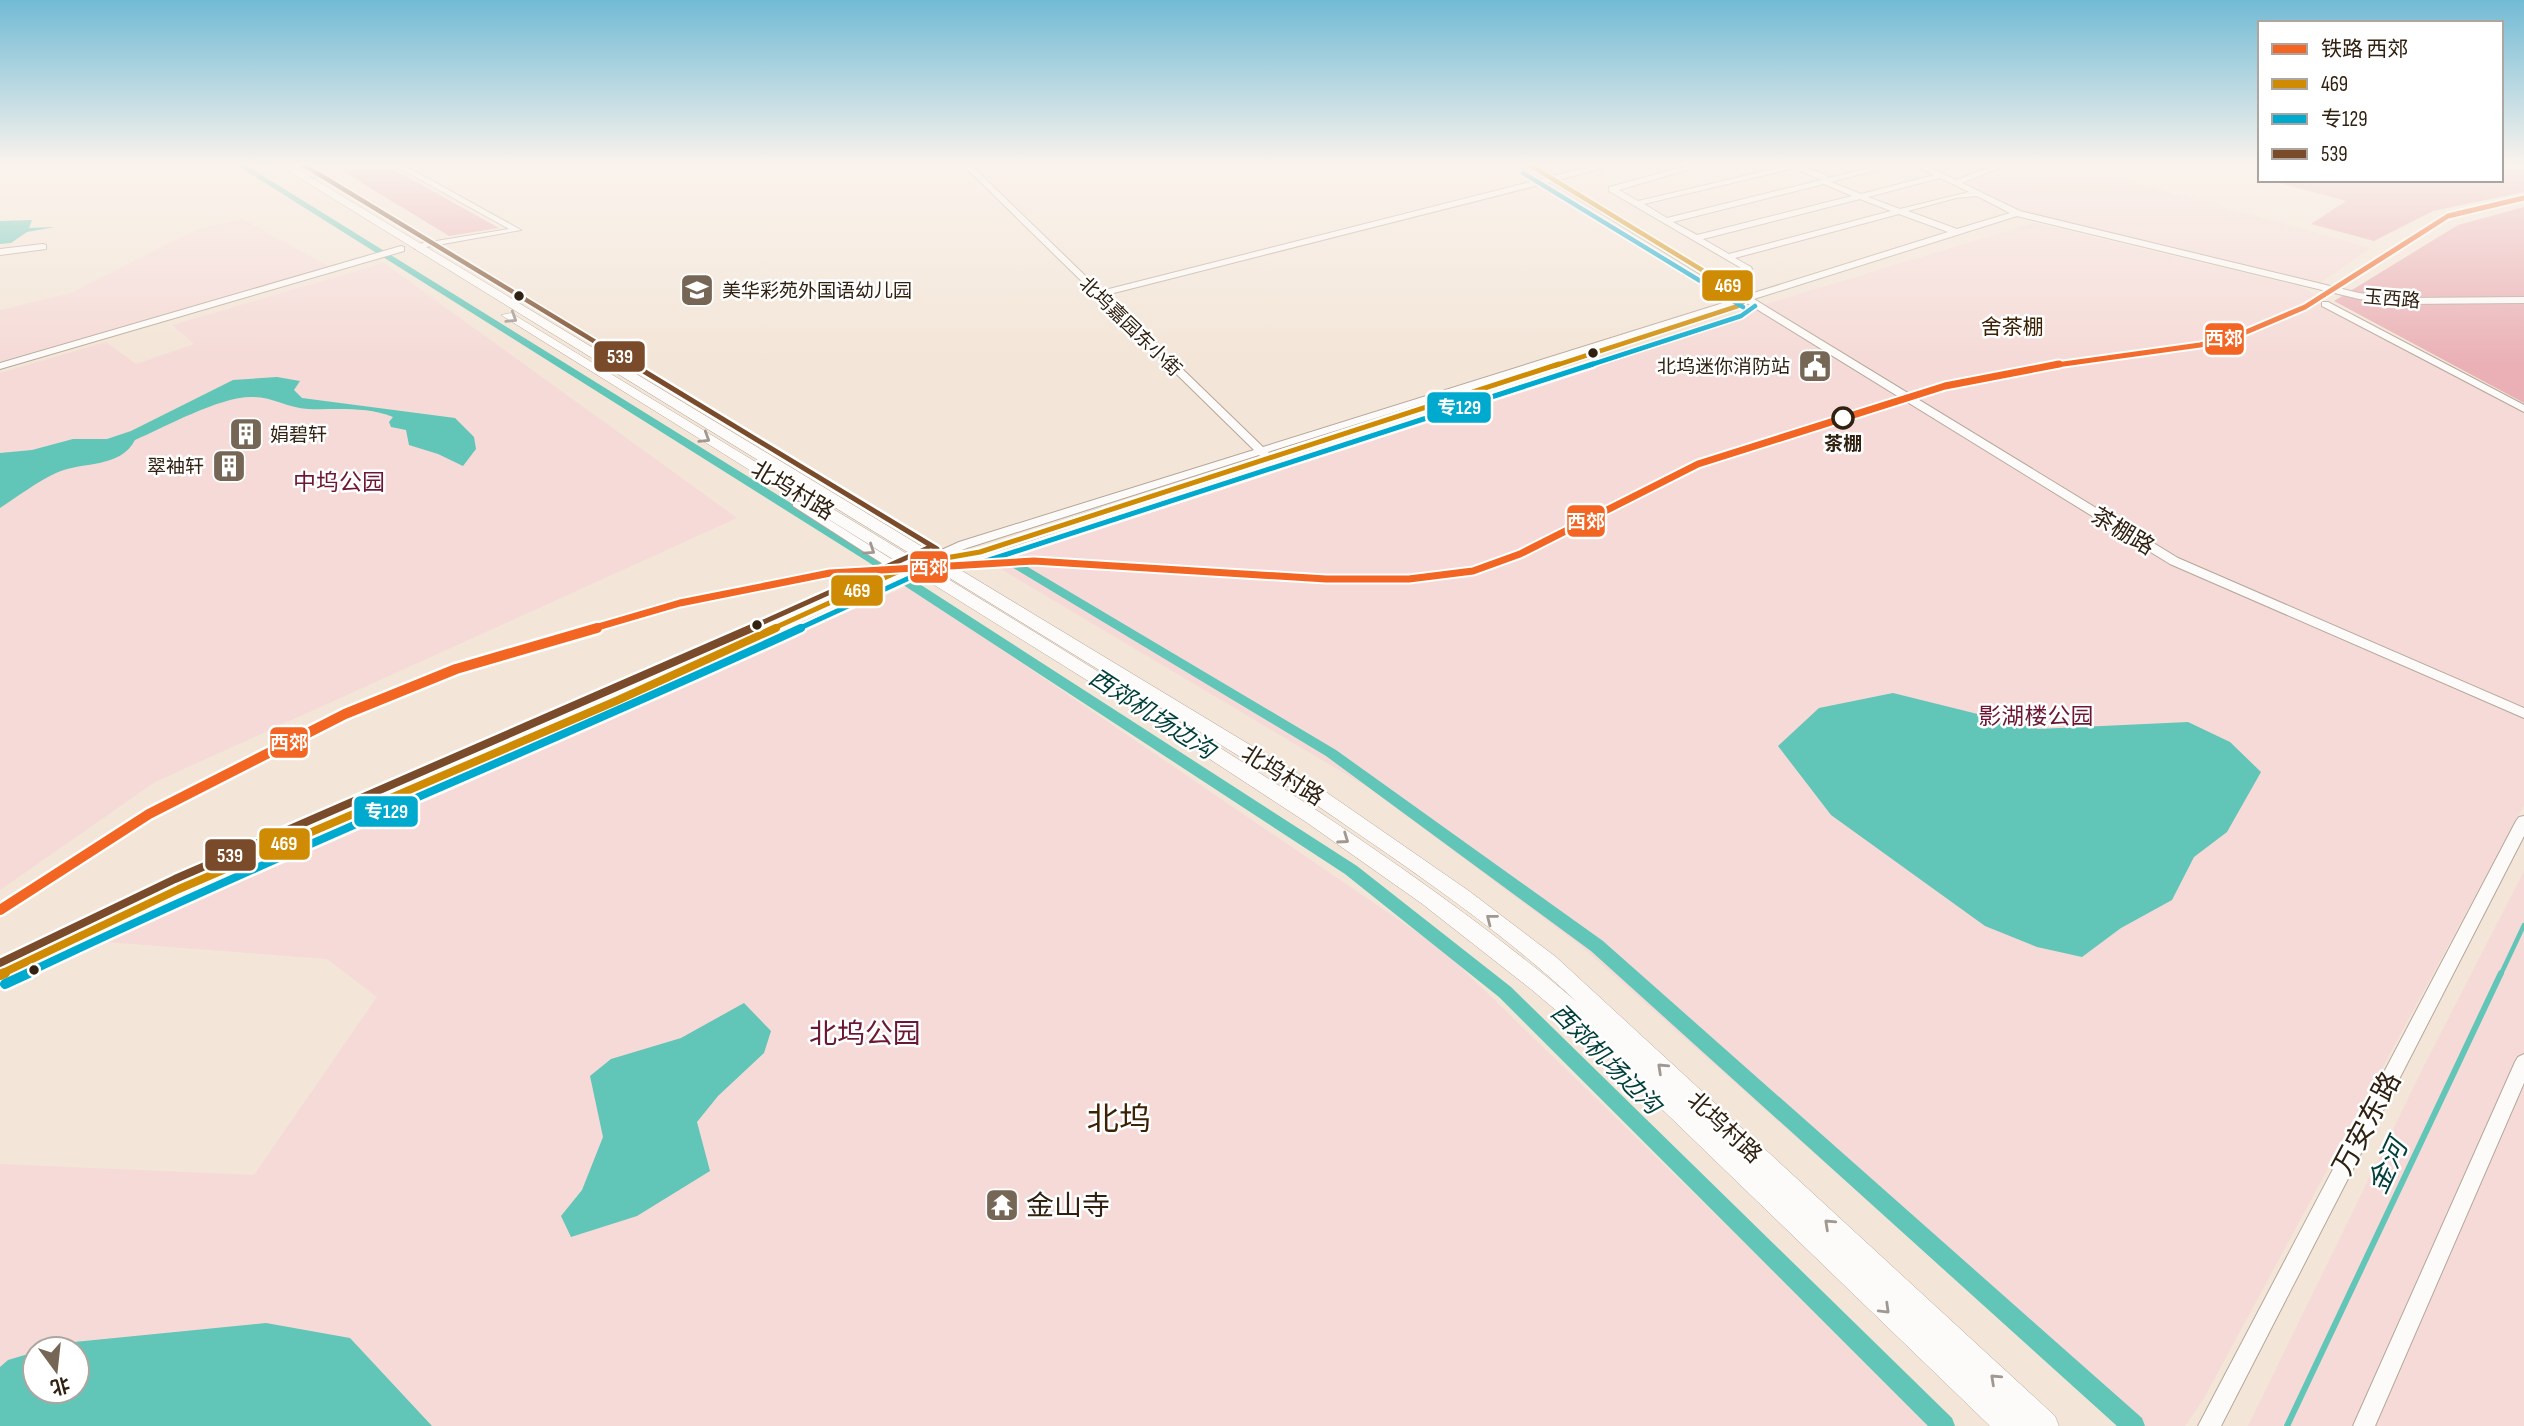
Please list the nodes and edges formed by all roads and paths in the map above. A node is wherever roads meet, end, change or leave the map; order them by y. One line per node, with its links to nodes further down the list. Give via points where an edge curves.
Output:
1 (372, 231): 17 (main road, 北坞村路)
2 (391, 231): 16 (main road, 北坞村路)
3 (514, 231): 16 (street)
4 (1034, 231): 21 (street, 北坞嘉园东小街)
5 (1352, 231): 21 (street)
6 (1640, 231): 22 (street, 茶棚路)
7 (1682, 231): 14 (street)
8 (1729, 231): 14 (street)
9 (1829, 231): 19 (street)
10 (1952, 231): 13 (street)
11 (1961, 231): 13 (street)
12 (2089, 231): 23 (street, 玉西路, via 2359,296 2404,302)
13 (1956, 232): 22 (street)
14 (1696, 239): 19 (street)
15 (43, 247): 18 (street)
16 (418, 247): 28 (main road, 北坞村路)
17 (401, 249): 25 (street); 28 (main road, 北坞村路, one-way to 28, via 796,498)
18 (0, 253)
19 (1730, 257): 20 (street)
20 (1748, 269)
21 (1098, 294): 27 (street, 北坞嘉园东小街)
22 (1748, 298): 27 (street, via 1738,306); 29 (street, 茶棚路, via 2174,561)
23 (2524, 300)
24 (2326, 304): 26 (street)
25 (0, 366)
26 (2524, 409)
27 (1265, 454): 28 (street, via 980,552)
28 (917, 564): 31 (street, via 616,701 179,888); 33 (main road, 北坞村路, one-way to 33, via 1288,799 1529,972); 34 (main road, 北坞村路, one-way to 28, via 1549,963 1495,921 1306,788)
29 (2524, 713)
30 (2524, 821): 35 (street, 万安东路)
31 (0, 975)
32 (2524, 1062): 36 (street)
33 (2010, 1426)
34 (2045, 1426)
35 (2209, 1426)
36 (2364, 1426)

